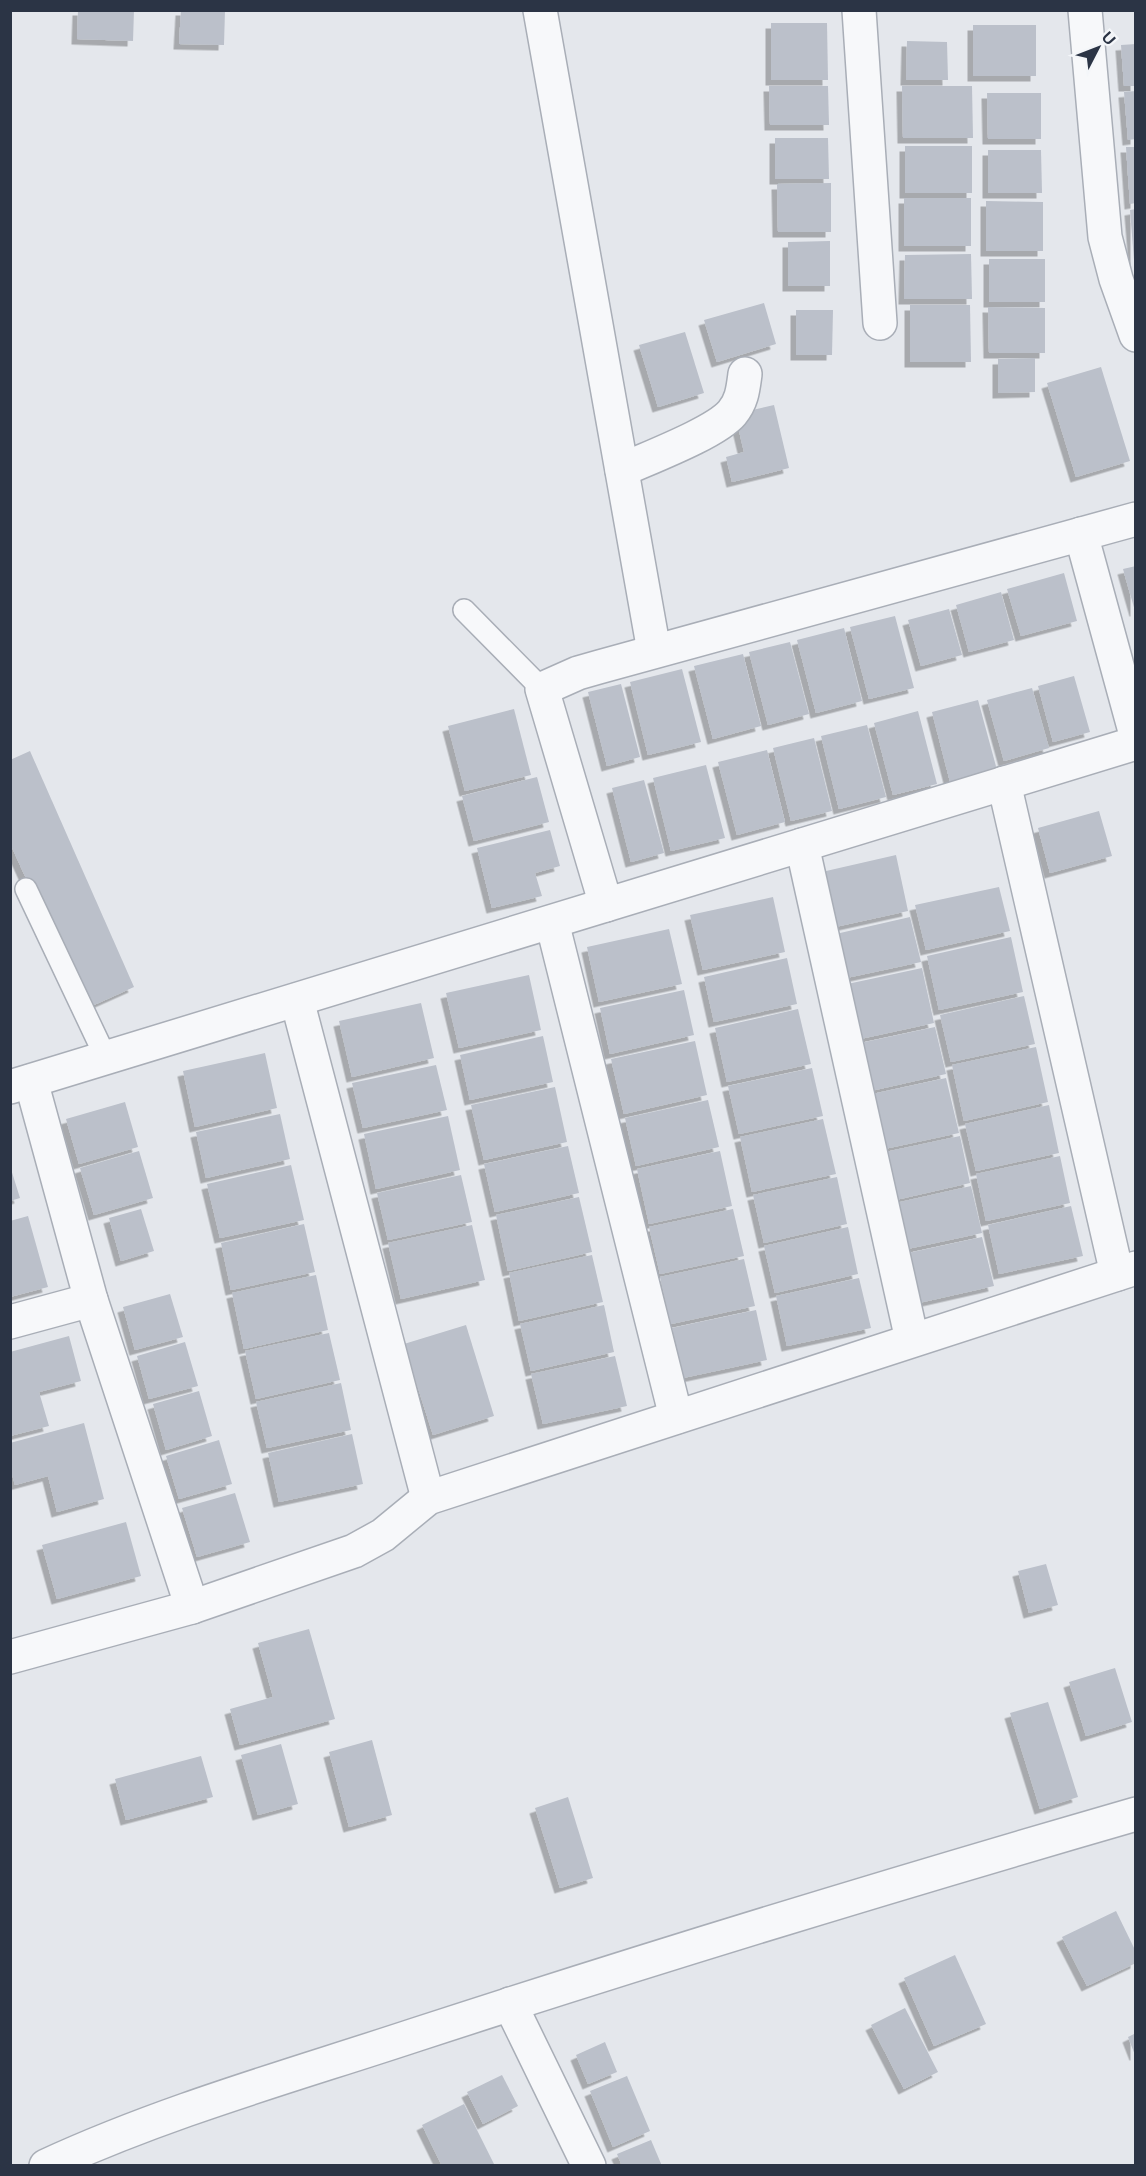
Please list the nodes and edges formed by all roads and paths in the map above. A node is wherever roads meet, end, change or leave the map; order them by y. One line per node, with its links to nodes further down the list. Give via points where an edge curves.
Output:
1 (540, 10): 7 (street)
2 (859, 10): 4 (street)
3 (1085, 10): 5 (street, via 1105,237)
4 (880, 323)
5 (1136, 335)
6 (745, 374): 7 (street, via 742,397 718,425)
7 (622, 470): 11 (street)
8 (1136, 519): 9 (street)
9 (1081, 534): 11 (street); 13 (street)
10 (464, 610): 12 (lane)
11 (654, 651): 12 (street, via 578,673)
12 (542, 689): 18 (street)
13 (1136, 735)
14 (1136, 743): 15 (street)
15 (1004, 783): 16 (street); 23 (street)
16 (802, 845): 18 (street); 26 (street)
17 (26, 889): 21 (lane)
18 (606, 904): 19 (street)
19 (552, 922): 20 (street); 27 (street)
20 (297, 1000): 21 (street); 28 (street)
21 (106, 1058): 22 (street)
22 (21, 1084): 24 (street)
23 (1126, 1271): 26 (street)
24 (91, 1300): 25 (street); 29 (street)
25 (10, 1322)
26 (912, 1340): 27 (street)
27 (676, 1417): 28 (street)
28 (428, 1498): 29 (street, via 383,1535 354,1551)
29 (192, 1607): 30 (street)
30 (10, 1657)
31 (1136, 1814): 32 (street)
32 (510, 2004): 33 (street, via 136,2126); 34 (street)
33 (46, 2166)
34 (589, 2166)

